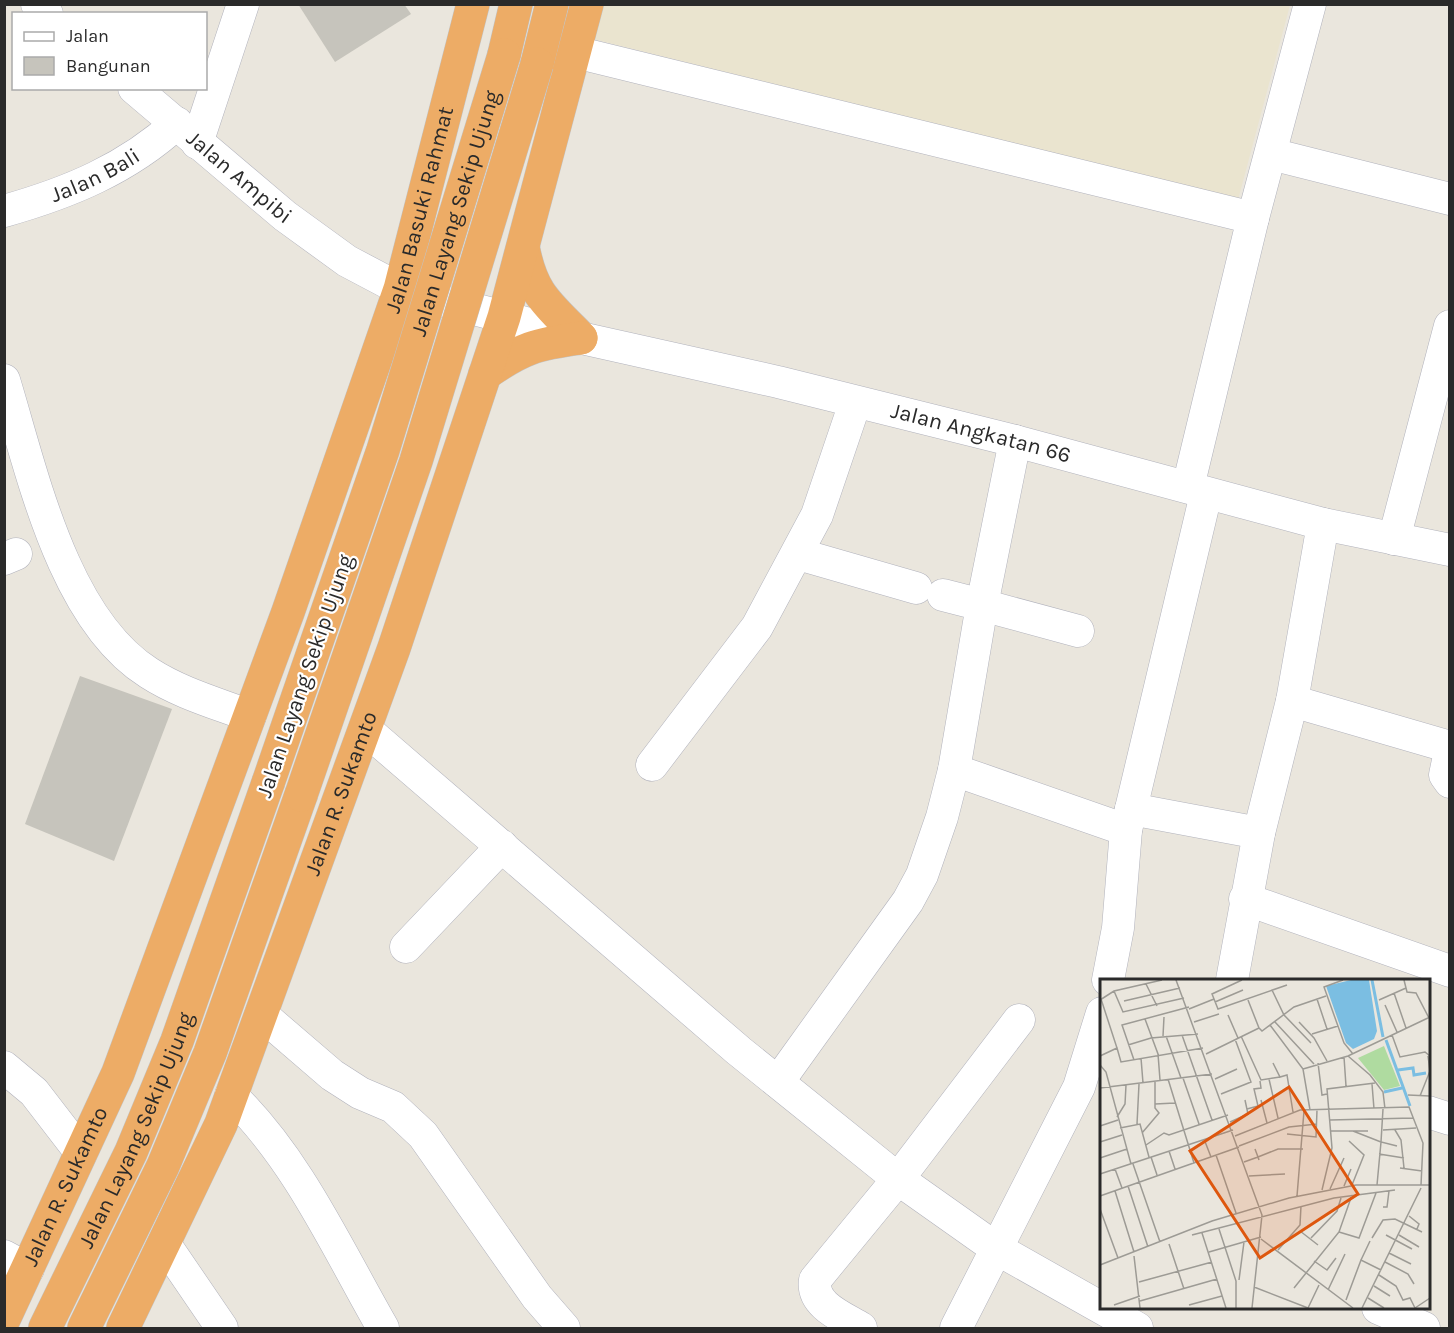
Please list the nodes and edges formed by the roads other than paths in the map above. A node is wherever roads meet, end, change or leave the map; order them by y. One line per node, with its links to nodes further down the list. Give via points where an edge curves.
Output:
1 (243, 4): 8 (street, Jalan Bali)
2 (473, 4): 13 (highway, Jalan Basuki Rahmat)
3 (516, 4): 70 (highway, Jalan Layang Sekip Ujung, bridge, via 504,55 383,450 177,1041 131,1152)
4 (552, 4): 71 (highway, Jalan Layang Sekip Ujung, bridge, via 416,461 206,1064 163,1166)
5 (587, 4): 7 (highway)
6 (1310, 4): 12 (street)
7 (575, 52): 16 (street); 17 (highway)
8 (207, 87)
9 (136, 90): 11 (street, Jalan Ampibi)
10 (206, 90): 11 (street, Jalan Bali)
11 (187, 133): 15 (street, Jalan Bali, via 151,147 95,179); 18 (street, Jalan Ampibi, via 285,216 347,261)
12 (1271, 154): 14 (street); 16 (street)
13 (430, 173): 17 (highway, via 444,227 459,246 501,251); 18 (highway, Jalan Basuki Rahmat)
14 (1449, 199)
15 (4, 211)
16 (1253, 218): 28 (street)
17 (527, 230): 19 (highway, Jalan R. Sukamto); 21 (highway, via 528,270 538,293)
18 (400, 289): 19 (street, Jalan Angkatan 66); 25 (highway, Jalan Basuki Rahmat)
19 (508, 318): 21 (street, Jalan Angkatan 66); 22 (highway, Jalan R. Sukamto)
20 (1449, 326): 30 (street)
21 (580, 339): 22 (highway, via 536,345); 24 (street, Jalan Angkatan 66)
22 (485, 374): 27 (highway, Jalan R. Sukamto)
23 (4, 380): 37 (street, via 49,527 75,584 120,650 148,673 180,691)
24 (855, 403): 26 (street, Jalan Angkatan 66); 32 (street, via 817,515)
25 (357, 415): 27 (highway, via 392,380 426,368 448,382 456,407); 35 (highway, Jalan R. Sukamto)
26 (1015, 441): 28 (street, Jalan Angkatan 66); 33 (street)
27 (456, 462): 38 (highway, Jalan R. Sukamto)
28 (1197, 490): 29 (street, Jalan Angkatan 66); 43 (street)
29 (1323, 525): 30 (street, Jalan Angkatan 66); 36 (street)
30 (1394, 539): 31 (street, Jalan Angkatan 66)
31 (1449, 550)
32 (798, 554): 33 (street); 40 (street, via 757,627)
33 (982, 605): 34 (street); 41 (street)
34 (1078, 631)
35 (262, 682): 37 (highway, Jalan R. Sukamto); 38 (highway, via 279,668 302,666 356,690 366,708)
36 (1292, 701): 39 (street); 44 (street)
37 (250, 716): 59 (highway, Jalan R. Sukamto, via 118,1073)
38 (366, 725): 45 (street); 51 (highway, Jalan R. Sukamto)
39 (1449, 749): 42 (street, via 1445,775)
40 (652, 765)
41 (954, 770): 43 (street); 55 (street, via 931,850 908,902)
42 (1449, 782)
43 (1128, 820): 44 (street); 49 (street, via 1118,928)
44 (1258, 833): 46 (street)
45 (502, 846): 47 (street); 55 (street)
46 (1245, 898): 48 (street); 50 (street)
47 (406, 947)
48 (1449, 971)
49 (1108, 979)
50 (1232, 979)
51 (261, 1014): 56 (highway, Jalan R. Sukamto); 74 (street, via 332,1075 393,1107 423,1135 537,1297)
52 (1100, 1016): 62 (street, via 1079,1087)
53 (1019, 1020): 60 (street)
54 (4, 1067): 59 (street, via 34,1092)
55 (778, 1082): 60 (street)
56 (231, 1095): 61 (highway, Jalan R. Sukamto); 73 (street, via 255,1118 288,1162)
57 (1430, 1113): 58 (street)
58 (1449, 1119)
59 (81, 1153): 63 (highway, Jalan R. Sukamto)
60 (898, 1179): 62 (street); 75 (street, via 815,1280 814,1288 821,1302)
61 (164, 1243): 69 (highway, Jalan R. Sukamto); 72 (street)
62 (997, 1249): 64 (street); 76 (street)
63 (16, 1262): 68 (highway, Jalan R. Sukamto)
64 (1100, 1308)
65 (1102, 1309): 77 (street)
66 (1154, 1309): 78 (street)
67 (1380, 1309): 79 (street)
68 (4, 1319)
69 (124, 1328)
70 (45, 1329)
71 (84, 1329)
72 (222, 1329)
73 (383, 1329)
74 (564, 1329)
75 (861, 1329)
76 (956, 1329)
77 (1137, 1329)
78 (1142, 1329)
79 (1424, 1329)

